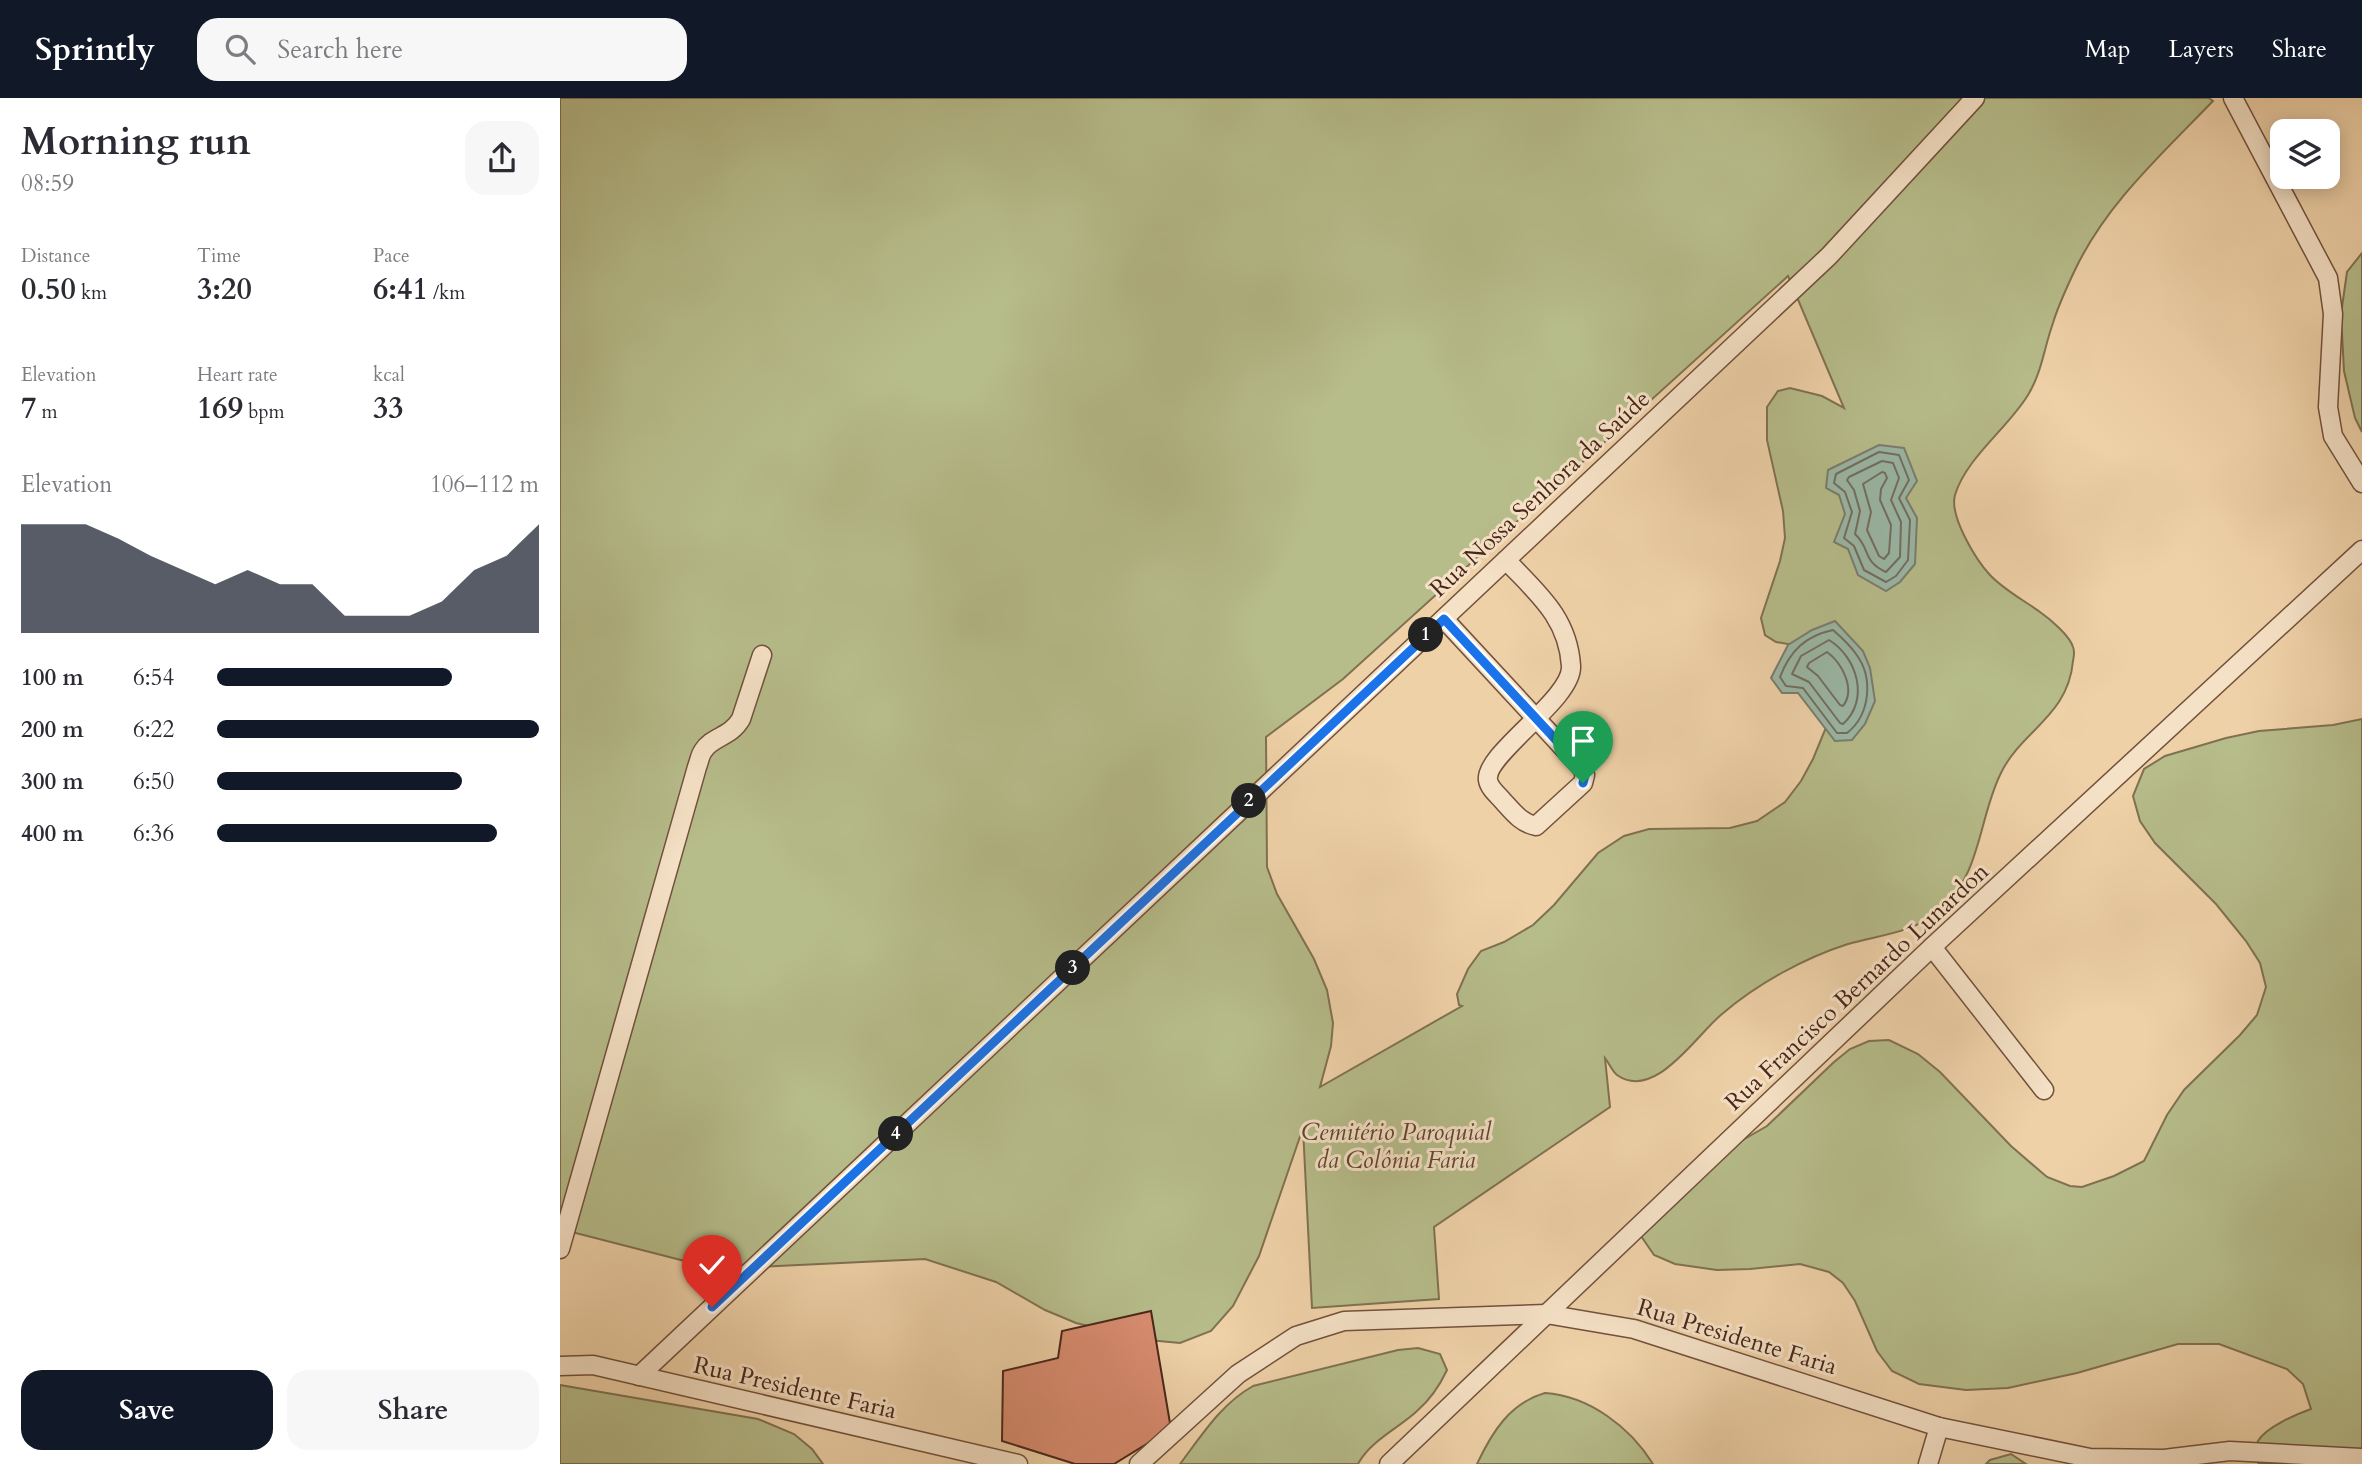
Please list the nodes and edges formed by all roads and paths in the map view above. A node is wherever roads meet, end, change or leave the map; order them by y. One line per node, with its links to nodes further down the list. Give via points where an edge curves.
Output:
1 (1975, 98): 5 (street, Rua Nossa Senhora da Saúde, via 1829,257)
2 (2233, 98): 3 (street, via 2328,278 2333,314 2329,407 2333,436)
3 (2362, 483)
4 (2362, 550): 9 (street, Rua Francisco Bernardo Lunardon)
5 (1506, 560): 6 (street, Rua Nossa Senhora da Saúde); 8 (street, via 1556,613 1572,669)
6 (1444, 619): 8 (street); 14 (street, Rua Nossa Senhora da Saúde)
7 (762, 655): 11 (street, via 736,728 710,743 697,767)
8 (1537, 719): 8 (street, via 1585,775 1583,783 1536,826 1520,819 1488,784 1487,776 1491,764)
9 (1932, 947): 10 (street); 12 (street, Rua Francisco Bernardo Lunardon)
10 (2044, 1090)
11 (560, 1249)
12 (1546, 1314): 15 (street, Rua Presidente Faria, via 1634,1329); 18 (street, Rua Presidente Faria, via 1344,1321 1296,1336 1238,1374); 19 (street, Rua Francisco Bernardo Lunardon)
13 (560, 1366): 14 (street, Rua Presidente Faria, via 593,1365)
14 (639, 1376): 17 (street, Rua Presidente Faria)
15 (1939, 1427): 16 (street, Rua Presidente Faria, via 2090,1458 2164,1459 2230,1451); 20 (street)
16 (2362, 1458)
17 (1018, 1464)
18 (1139, 1464)
19 (1389, 1464)
20 (1928, 1464)

